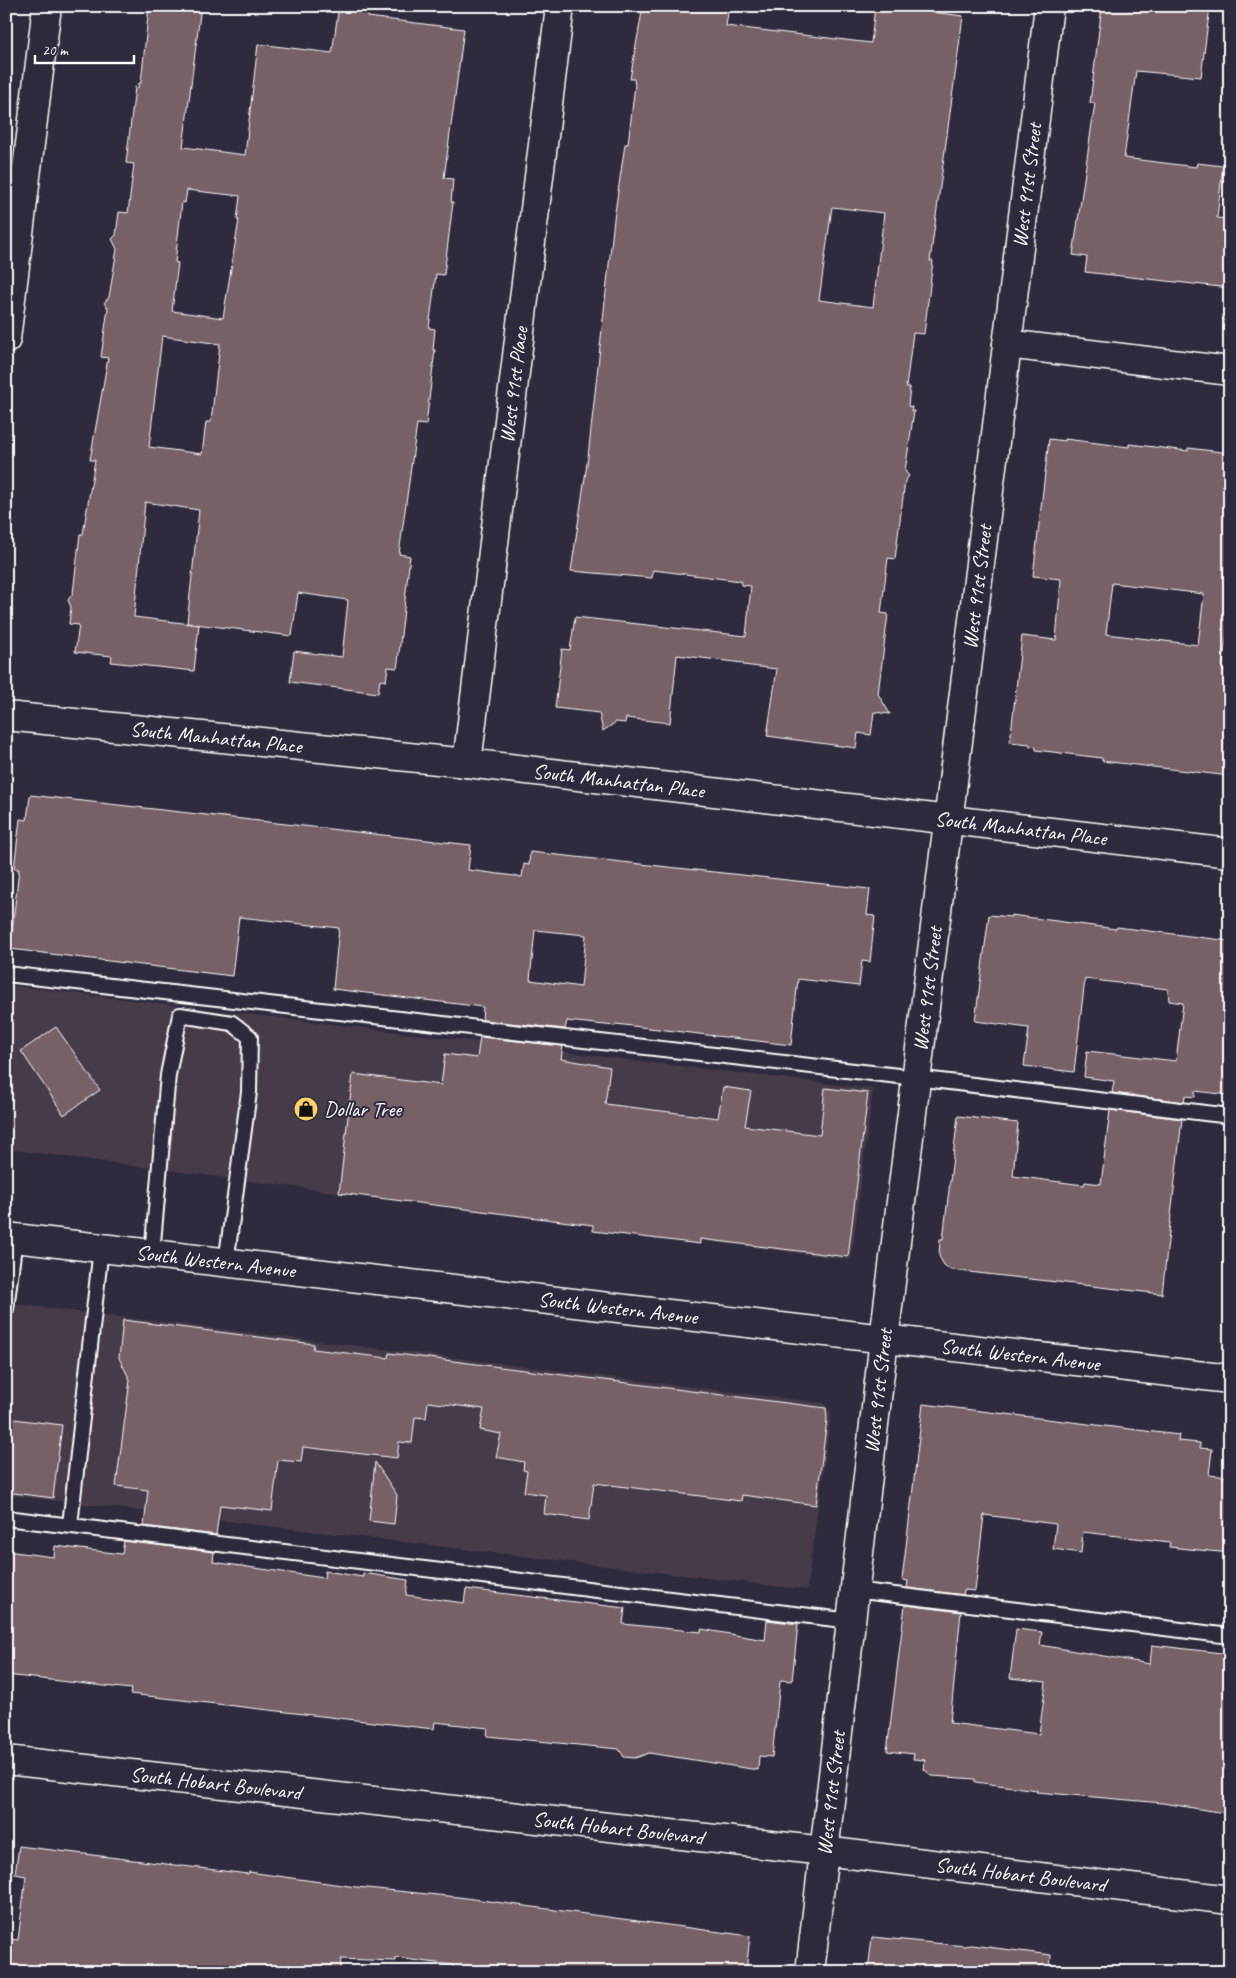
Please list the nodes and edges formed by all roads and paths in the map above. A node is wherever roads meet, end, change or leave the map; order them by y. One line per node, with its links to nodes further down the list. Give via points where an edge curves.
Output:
1 (47, 6): 4 (street)
2 (560, 6): 8 (street, West 91st Place)
3 (1049, 6): 5 (street, West 91st Street)
4 (6, 338)
5 (1007, 344): 6 (street); 9 (street, West 91st Street)
6 (1230, 371)
7 (6, 716): 8 (street, South Manhattan Place)
8 (467, 763): 9 (street, South Manhattan Place)
9 (948, 821): 10 (street, South Manhattan Place); 12 (street, West 91st Street)
10 (1230, 853)
11 (6, 974): 12 (lane)
12 (916, 1078): 13 (lane); 19 (street, West 91st Street)
13 (1230, 1116)
14 (11, 1237): 15 (street, South Western Avenue); 18 (lane)
15 (100, 1248): 16 (street, South Western Avenue); 22 (lane)
16 (152, 1254): 17 (street, South Western Avenue); 17 (lane, via 168,1075 180,1015 232,1023 250,1037 249,1092)
17 (226, 1264): 19 (street, South Western Avenue)
18 (6, 1309)
19 (884, 1339): 20 (street, South Western Avenue); 23 (street, West 91st Street)
20 (1230, 1379)
21 (6, 1518): 22 (lane)
22 (70, 1525): 24 (lane)
23 (854, 1590): 24 (street, West 91st Street); 25 (lane)
24 (850, 1621): 27 (street, West 91st Street)
25 (1230, 1636)
26 (6, 1760): 27 (street, South Hobart Boulevard)
27 (824, 1851): 28 (street, South Hobart Boulevard); 29 (street, West 91st Street)
28 (1230, 1900)
29 (810, 1972)

